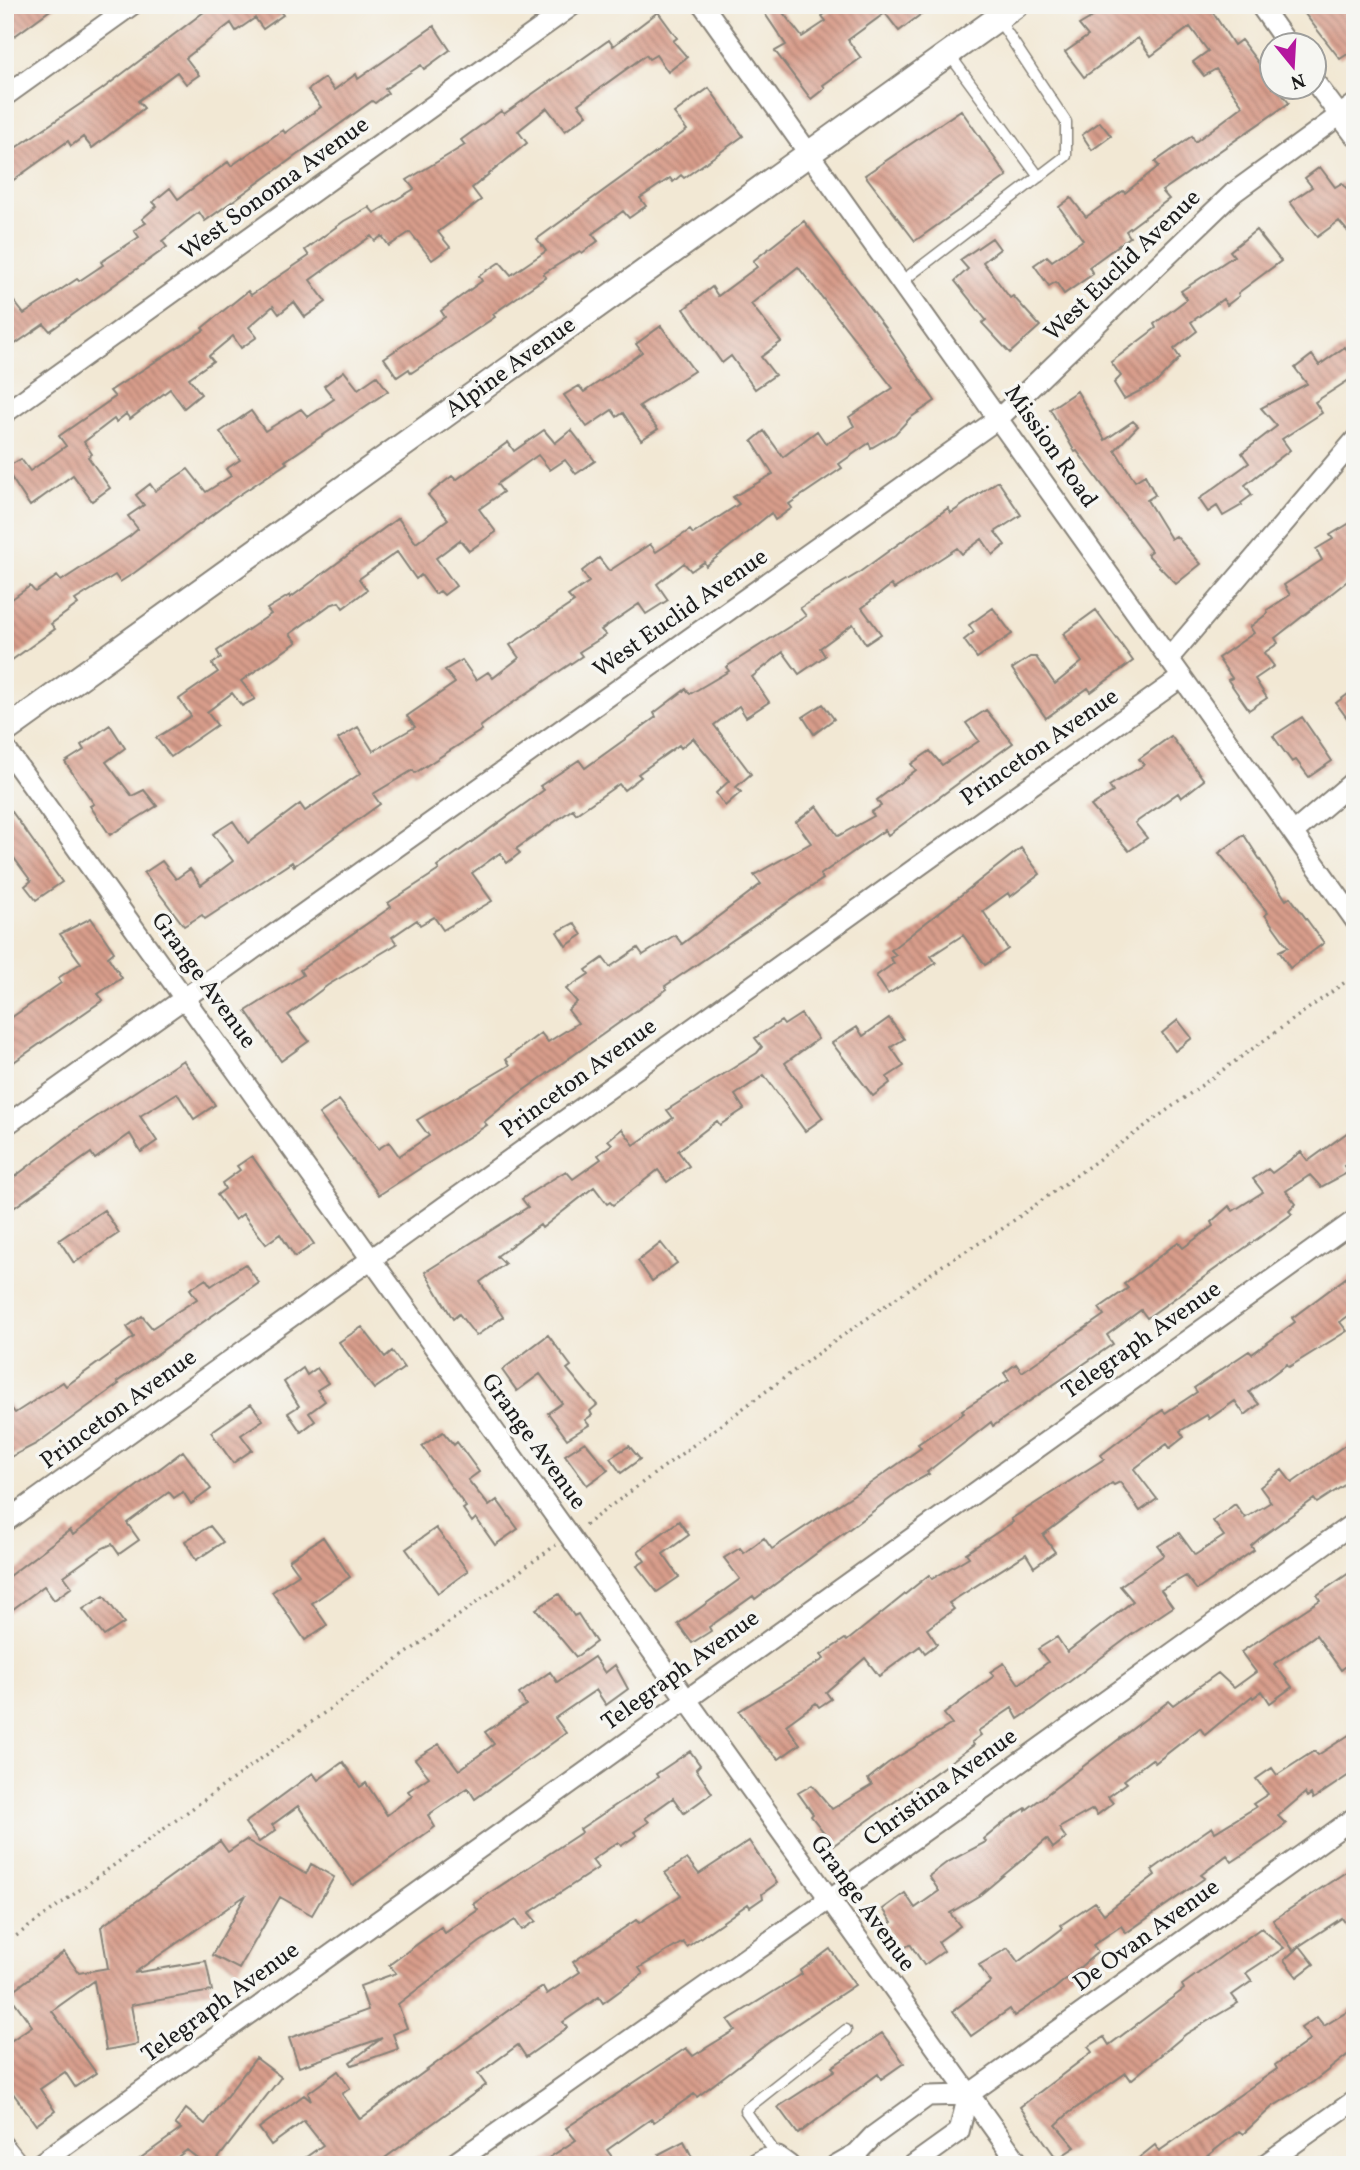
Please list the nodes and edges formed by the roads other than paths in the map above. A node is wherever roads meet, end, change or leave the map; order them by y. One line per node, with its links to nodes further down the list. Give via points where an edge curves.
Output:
1 (132, 5): 9 (street)
2 (573, 5): 15 (street, West Sonoma Avenue)
3 (703, 5): 12 (street, Mission Road)
4 (1260, 5): 6 (street)
5 (1007, 12): 7 (street, Alpine Avenue); 13 (lane, via 1066,122 1066,156)
6 (1279, 32)
7 (948, 54): 12 (street, Alpine Avenue); 13 (lane)
8 (1328, 92): 10 (street)
9 (5, 96)
10 (1347, 109): 11 (street); 16 (street, West Euclid Avenue, via 1233,193)
11 (1355, 136)
12 (809, 154): 14 (street, Mission Road); 20 (street, Alpine Avenue)
13 (1040, 177): 14 (lane)
14 (901, 282): 16 (street, Mission Road)
15 (5, 413)
16 (999, 418): 18 (street, Mission Road); 25 (street, West Euclid Avenue)
17 (1355, 440): 18 (street)
18 (1169, 658): 19 (street, Mission Road)
19 (1182, 677): 23 (street, Mission Road); 28 (street, Princeton Avenue)
20 (5, 731)
21 (5, 748): 25 (street, Grange Avenue)
22 (1355, 780): 23 (street)
23 (1293, 833): 24 (street, Mission Road)
24 (1355, 920)
25 (185, 998): 26 (street, West Euclid Avenue); 28 (street, Grange Avenue)
26 (5, 1126)
27 (1355, 1220): 31 (street, Telegraph Avenue)
28 (371, 1259): 29 (street, Princeton Avenue); 31 (street, Grange Avenue)
29 (5, 1522)
30 (1355, 1522): 33 (street, Christina Avenue)
31 (685, 1699): 33 (street, Grange Avenue); 41 (street, Telegraph Avenue)
32 (1355, 1818): 35 (street, De Ovan Avenue)
33 (828, 1900): 35 (street, Grange Avenue); 42 (street, Christina Avenue)
34 (846, 2030): 39 (lane, via 745,2110)
35 (968, 2095): 38 (street, via 928,2096 873,2136); 45 (street, via 959,2132); 46 (street, Grange Avenue)
36 (1355, 2099): 47 (street)
37 (5, 2140): 40 (lane)
38 (862, 2159): 44 (street)
39 (784, 2161): 43 (street, via 763,2159)
40 (25, 2165)
41 (38, 2165)
42 (452, 2165)
43 (753, 2165)
44 (836, 2165)
45 (913, 2165)
46 (1020, 2165)
47 (1264, 2165)

